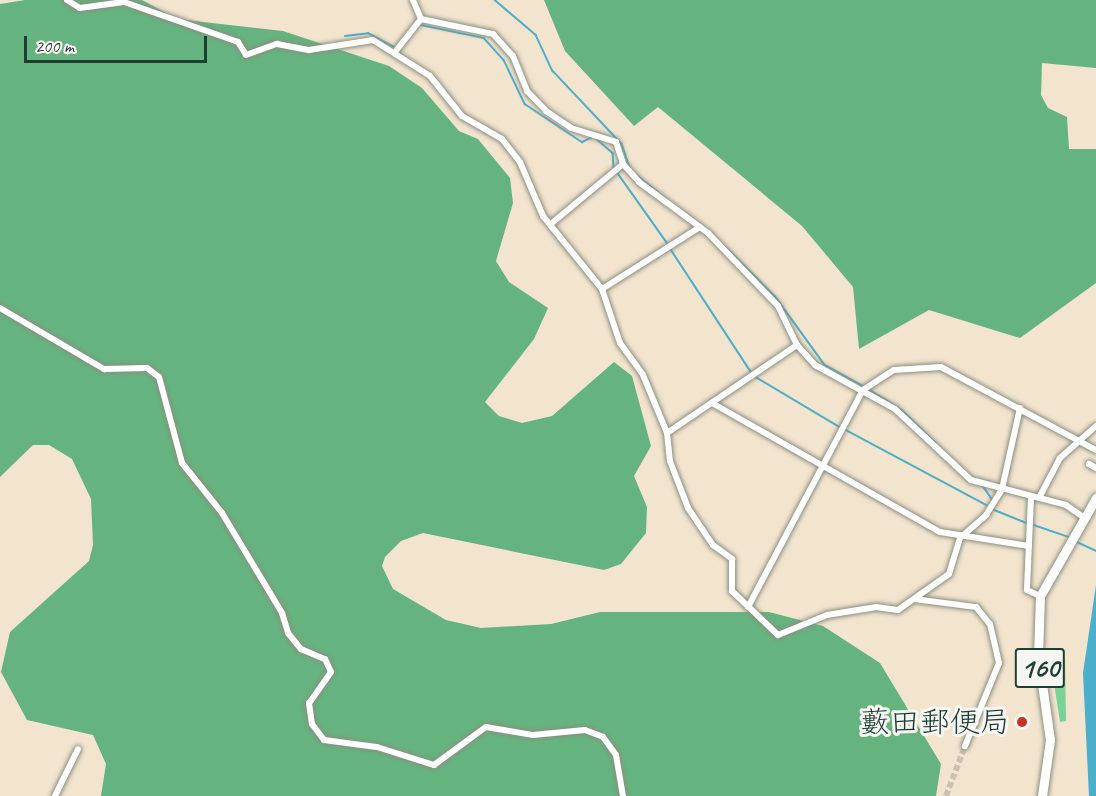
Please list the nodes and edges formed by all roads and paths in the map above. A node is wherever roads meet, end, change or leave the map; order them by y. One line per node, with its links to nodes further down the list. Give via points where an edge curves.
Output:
1 (67, 0): 4 (street, via 80,8 124,2 142,13 238,42 246,54 277,45 339,48 356,40 373,40)
2 (413, 0): 3 (street)
3 (421, 19): 4 (street); 5 (street, via 493,34 513,56 527,91 546,111 571,128 616,142)
4 (395, 52): 6 (street, via 430,76 462,116 502,139)
5 (622, 164): 6 (street); 7 (street)
6 (552, 224): 8 (street)
7 (700, 227): 8 (street); 10 (street, via 778,306)
8 (602, 289): 15 (street, via 620,344 643,375)
9 (0, 308): 34 (street, via 104,369 147,368 159,376 182,463 222,513 282,612 288,633 301,649 325,659 331,672 309,703 312,724 324,740 376,747 434,765 486,727 533,735 585,729 603,737 616,755)
10 (797, 345): 11 (street, via 815,365); 12 (street)
11 (863, 390): 13 (street, via 904,366 940,367); 19 (street); 21 (street, via 911,422 971,480)
12 (712, 403): 15 (street); 19 (street)
13 (1020, 408): 16 (street); 21 (street)
14 (1096, 426): 16 (street)
15 (667, 433): 30 (street, via 684,500 713,545 732,559 732,591)
16 (1079, 439): 17 (street); 23 (street, via 1060,458)
17 (1096, 450)
18 (1089, 464): 20 (street)
19 (824, 467): 26 (street); 30 (street)
20 (1096, 468)
21 (1002, 489): 22 (street); 26 (street, via 986,515)
22 (1031, 497): 23 (street); 27 (street)
23 (1039, 498): 25 (street, via 1066,505)
24 (1096, 498): 25 (highway, 160)
25 (1083, 517): 28 (highway, 160)
26 (960, 538): 27 (street); 29 (street, via 949,574)
27 (1029, 546): 28 (street, via 1027,590)
28 (1040, 596): 35 (highway, 160, via 1038,656 1050,740)
29 (914, 599): 30 (street, via 898,610 876,607 826,615 778,635); 31 (street, via 976,607 990,624 999,663)
30 (748, 607)
31 (965, 746)
32 (78, 749): 33 (street)
33 (55, 796)
34 (623, 796)
35 (1042, 796)

